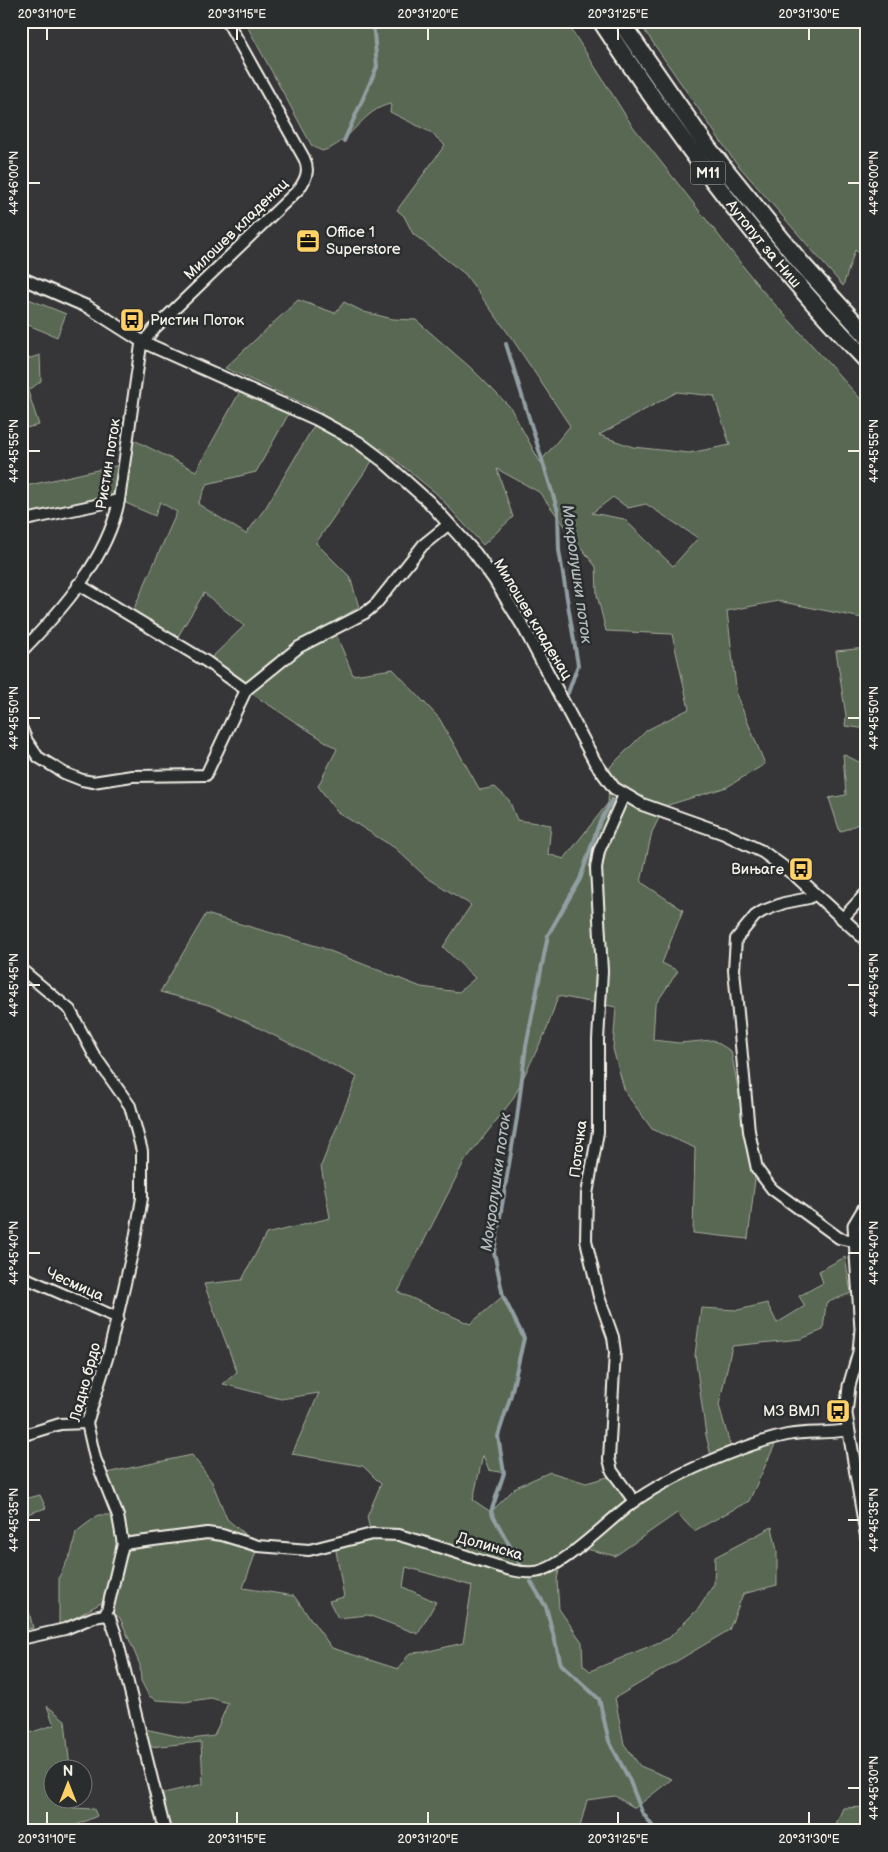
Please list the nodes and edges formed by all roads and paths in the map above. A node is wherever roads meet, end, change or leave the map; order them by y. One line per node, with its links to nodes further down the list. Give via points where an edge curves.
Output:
1 (227, 21): 6 (street, Милошев кладенац, via 304,158 308,169 306,177 299,190)
2 (602, 21): 7 (highway, Аутопут за Ниш / M11, via 654,102 758,238)
3 (620, 21): 5 (highway, Аутопут за Ниш / M11, via 708,148 801,263)
4 (21, 278): 6 (street, Милошев кладенац, via 88,307)
5 (867, 336)
6 (143, 342): 8 (street, Ристин поток, via 138,355); 10 (street, Милошев кладенац, via 344,433 396,471)
7 (867, 361)
8 (120, 500): 9 (street); 11 (street, Ристин поток, via 95,560)
9 (21, 521)
10 (449, 524): 13 (street, via 423,545 376,604 365,613 299,647); 15 (street, Милошев кладенац, via 494,579 600,770)
11 (78, 584): 12 (street, Ристин поток); 13 (street, via 207,662)
12 (21, 652)
13 (246, 690): 14 (street, via 211,768 207,775 202,776 82,780 38,757)
14 (21, 727)
15 (624, 795): 17 (street, Милошев кладенац, via 752,846 775,860); 29 (street, Поточка, via 599,852 596,868 602,971 598,1132 587,1194 586,1240 599,1297 613,1337 609,1459 612,1471)
16 (867, 892): 18 (street)
17 (815, 894): 18 (street, Милошев кладенац); 22 (street, via 763,911 736,939 734,970 748,1123 754,1160 772,1189 839,1238)
18 (842, 919): 19 (street, Милошев кладенац)
19 (867, 940)
20 (21, 969): 24 (street, Ладно брдо, via 70,1010 94,1055 134,1116 142,1151 142,1198)
21 (867, 1202): 22 (street, via 855,1221)
22 (853, 1241): 25 (street)
23 (21, 1276): 24 (street, Чесмица)
24 (118, 1318): 26 (street, Ладно брдо)
25 (863, 1355): 27 (street, via 847,1398)
26 (87, 1423): 28 (street, via 60,1424); 31 (street, Ладно брдо, via 95,1458 118,1516)
27 (848, 1430): 29 (street, Долинска, via 802,1433 773,1439 667,1481); 30 (street)
28 (21, 1436)
29 (634, 1502): 31 (street, Долинска, via 578,1547 546,1569 535,1572 506,1569 399,1535 386,1534 372,1534 309,1550 258,1546 207,1533)
30 (867, 1539)
31 (123, 1544): 32 (street, Ладно брдо)
32 (106, 1615): 33 (street); 34 (street, via 116,1635)
33 (21, 1639)
34 (165, 1831)

